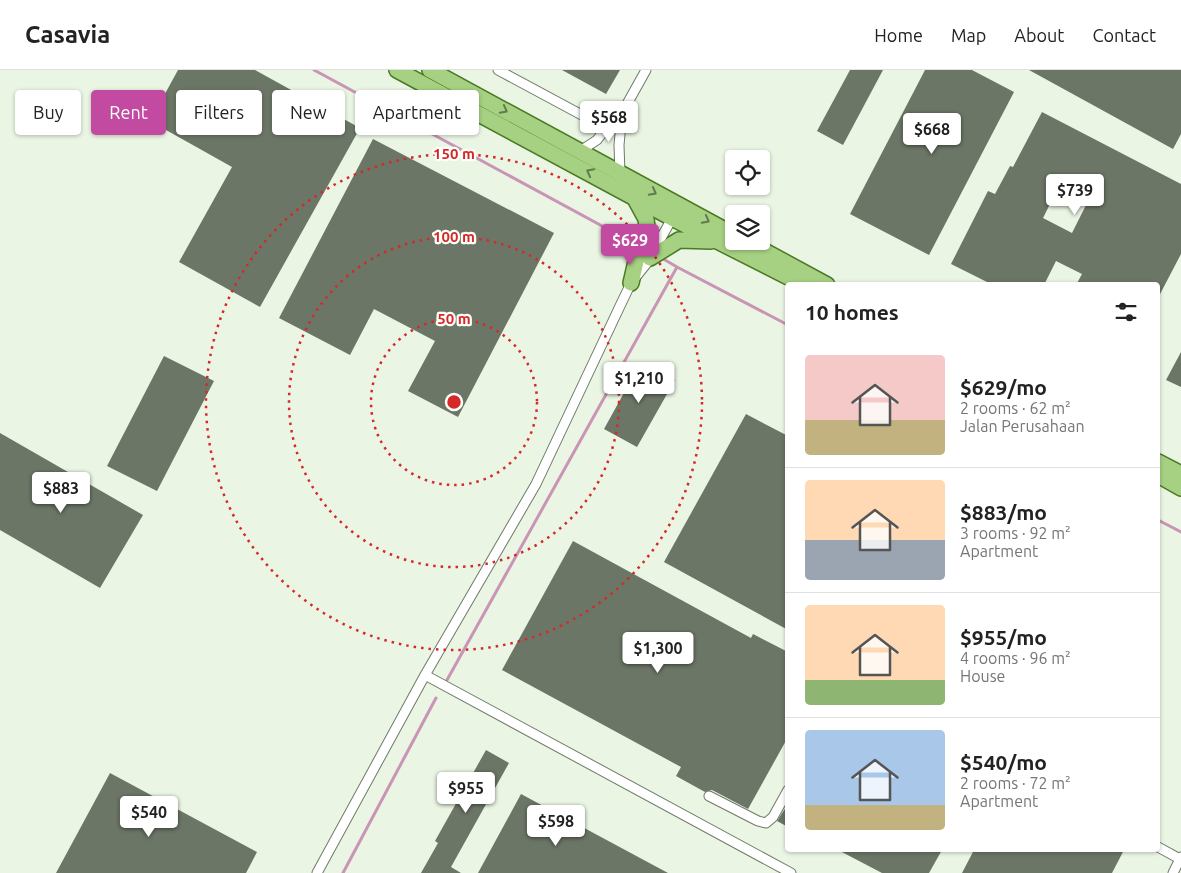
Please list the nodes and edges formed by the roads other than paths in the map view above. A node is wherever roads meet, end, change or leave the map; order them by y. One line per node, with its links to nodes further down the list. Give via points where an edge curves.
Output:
1 (397, 70): 9 (main road, one-way to 1)
2 (430, 70): 7 (main road, one-way to 7)
3 (498, 70): 6 (street)
4 (646, 70): 5 (street)
5 (622, 113): 6 (street); 8 (street)
6 (606, 128): 7 (street, via 597,140)
7 (580, 151): 8 (main road)
8 (620, 174): 10 (main road, one-way to 10)
9 (633, 195): 10 (main road); 12 (main road)
10 (675, 212): 11 (main road, one-way to 11); 12 (street); 13 (main road)
11 (725, 231)
12 (658, 240): 13 (main road); 15 (main road); 15 (main road)
13 (720, 243): 16 (main road)
14 (762, 250): 17 (main road)
15 (645, 259): 18 (main road)
16 (798, 282)
17 (821, 282)
18 (631, 283): 23 (street, via 536,484)
19 (1160, 463): 20 (main road)
20 (1181, 474)
21 (1160, 476): 22 (main road)
22 (1181, 488)
23 (425, 674): 28 (street); 29 (street)
24 (709, 796): 25 (street, via 766,823 773,818)
25 (785, 796)
26 (1160, 848): 27 (street)
27 (1180, 858): 30 (street)
28 (317, 873)
29 (791, 873)
30 (1173, 873)

